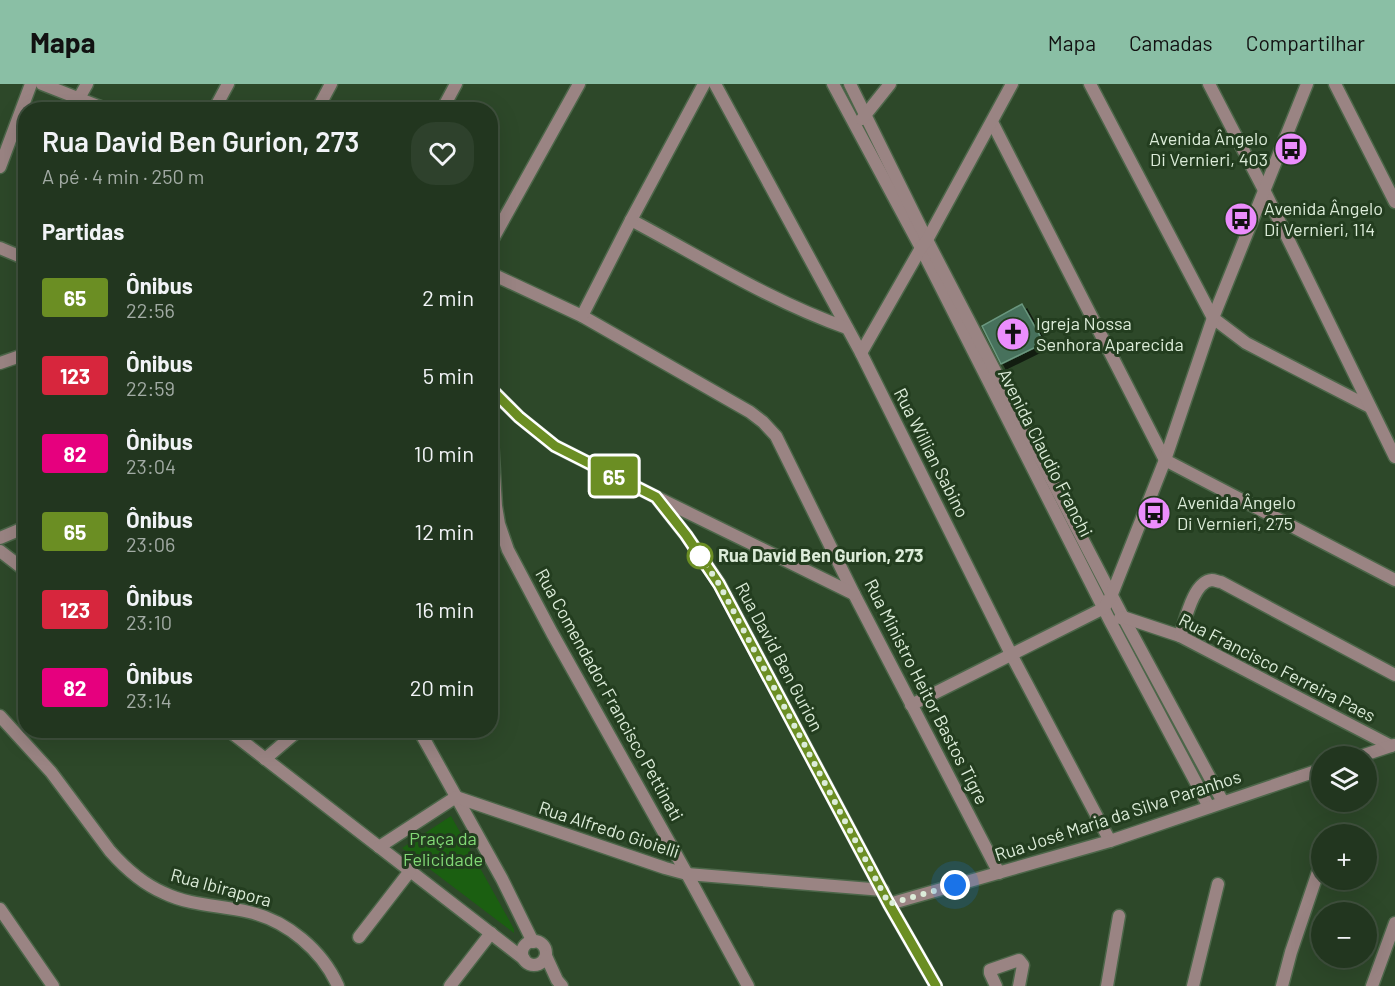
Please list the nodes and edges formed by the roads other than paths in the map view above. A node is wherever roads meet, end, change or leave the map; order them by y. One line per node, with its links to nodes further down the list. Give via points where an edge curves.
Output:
1 (31, 84): 19 (street)
2 (42, 84): 18 (street)
3 (87, 84): 18 (street)
4 (228, 84): 21 (street)
5 (331, 84): 22 (street)
6 (456, 84): 23 (street)
7 (579, 84): 32 (street)
8 (704, 84): 31 (street)
9 (715, 84): 39 (street, Rua Willian Sabino)
10 (833, 84): 27 (street, Avenida Claudio Franchi)
11 (850, 84): 24 (street, Avenida Claudio Franchi)
12 (890, 84): 24 (street)
13 (1012, 84): 26 (street)
14 (1090, 84): 38 (street)
15 (1209, 84): 29 (street)
16 (1307, 84): 29 (street)
17 (1335, 84): 30 (street)
18 (79, 98): 20 (street)
19 (24, 102)
20 (89, 102)
21 (218, 102)
22 (321, 102)
23 (446, 102)
24 (867, 114): 27 (street); 33 (street, Avenida Claudio Franchi)
25 (18, 117): 28 (street)
26 (992, 122): 33 (street); 48 (street)
27 (855, 126): 33 (street, Avenida Claudio Franchi)
28 (1, 160)
29 (1264, 190): 38 (street); 44 (street)
30 (1395, 202)
31 (631, 219): 37 (street); 39 (street, via 790,305)
32 (498, 230)
33 (924, 244): 40 (street); 57 (street, Avenida Claudio Franchi); 58 (street, Avenida Claudio Franchi)
34 (0, 248): 35 (street)
35 (18, 256)
36 (498, 277): 37 (street, Rua Ministro Heitor Bastos Tigre)
37 (582, 316): 56 (street, Rua Ministro Heitor Bastos Tigre, via 763,422 776,436)
38 (1213, 318): 44 (street, via 1246,343); 48 (street)
39 (847, 328): 40 (street, Rua Willian Sabino)
40 (861, 353): 61 (street, Rua Willian Sabino)
41 (18, 357): 42 (street)
42 (0, 363)
43 (498, 396): 49 (street, Rua David Ben Gurion, via 555,446)
44 (1370, 407): 45 (street)
45 (1379, 427): 46 (street); 47 (street)
46 (1395, 434)
47 (1395, 457)
48 (1165, 460): 55 (street); 57 (street)
49 (656, 497): 56 (street); 83 (street, Rua David Ben Gurion, via 719,584)
50 (498, 516): 81 (street, Rua Comendador Francisco Pettinati, via 502,535 552,633)
51 (18, 530): 52 (street)
52 (0, 538)
53 (0, 551): 54 (street)
54 (18, 565)
55 (1395, 580)
56 (854, 594): 63 (street, Rua Ministro Heitor Bastos Tigre)
57 (1112, 594): 58 (street); 59 (street, Avenida Claudio Franchi)
58 (1104, 608): 59 (street, Avenida Claudio Franchi); 61 (street)
59 (1117, 619): 60 (street, Rua Francisco Ferreira Paes); 75 (street, Avenida Claudio Franchi); 76 (street, Avenida Claudio Franchi)
60 (1180, 636): 62 (street, via 1194,593 1211,580); 70 (street, Rua Francisco Ferreira Paes)
61 (1012, 656): 63 (street); 77 (street, Rua Willian Sabino)
62 (1395, 675)
63 (911, 705): 80 (street, Rua Ministro Heitor Bastos Tigre)
64 (0, 716): 65 (street, Rua Ibirapora)
65 (18, 736)
66 (20, 738): 96 (street, Rua Ibirapora, via 120,863 145,883 182,900 249,912 290,929 308,944)
67 (238, 738): 72 (street)
68 (290, 738): 72 (street)
69 (423, 738): 74 (street)
70 (1393, 745): 71 (street)
71 (1377, 750)
72 (265, 759): 78 (street)
73 (1311, 773): 75 (street, Rua José Maria da Silva Paranhos)
74 (456, 796): 78 (street); 81 (street, Rua Alfredo Gioielli); 91 (street)
75 (1223, 802): 76 (street, Rua José Maria da Silva Paranhos)
76 (1209, 807): 77 (street, Rua José Maria da Silva Paranhos)
77 (1110, 841): 80 (street, Rua José Maria da Silva Paranhos)
78 (378, 847): 79 (street)
79 (410, 871): 89 (street); 90 (street)
80 (999, 873): 85 (street, Rua José Maria da Silva Paranhos)
81 (687, 874): 83 (street, Rua Alfredo Gioielli); 98 (street, Rua Comendador Francisco Pettinati)
82 (1218, 884): 103 (street)
83 (883, 890): 85 (street, Rua David Ben Gurion)
84 (1312, 890): 104 (street)
85 (889, 904): 99 (street, Rua David Ben Gurion)
86 (0, 909): 95 (street)
87 (1119, 915): 102 (street)
88 (1395, 922): 105 (street)
89 (490, 933): 93 (street); 97 (street)
90 (359, 937)
91 (533, 942): 92 (street, via 542,944); 93 (street, via 525,946)
92 (546, 956): 93 (street, via 540,964); 94 (street)
93 (526, 958): 94 (street)
94 (559, 983)
95 (53, 986)
96 (338, 986)
97 (450, 986)
98 (748, 986)
99 (936, 986)
100 (996, 986): 101 (street, via 990,970 1019,960 1023,964)
101 (1018, 986)
102 (1107, 986)
103 (1193, 986)
104 (1282, 986)
105 (1372, 986)

